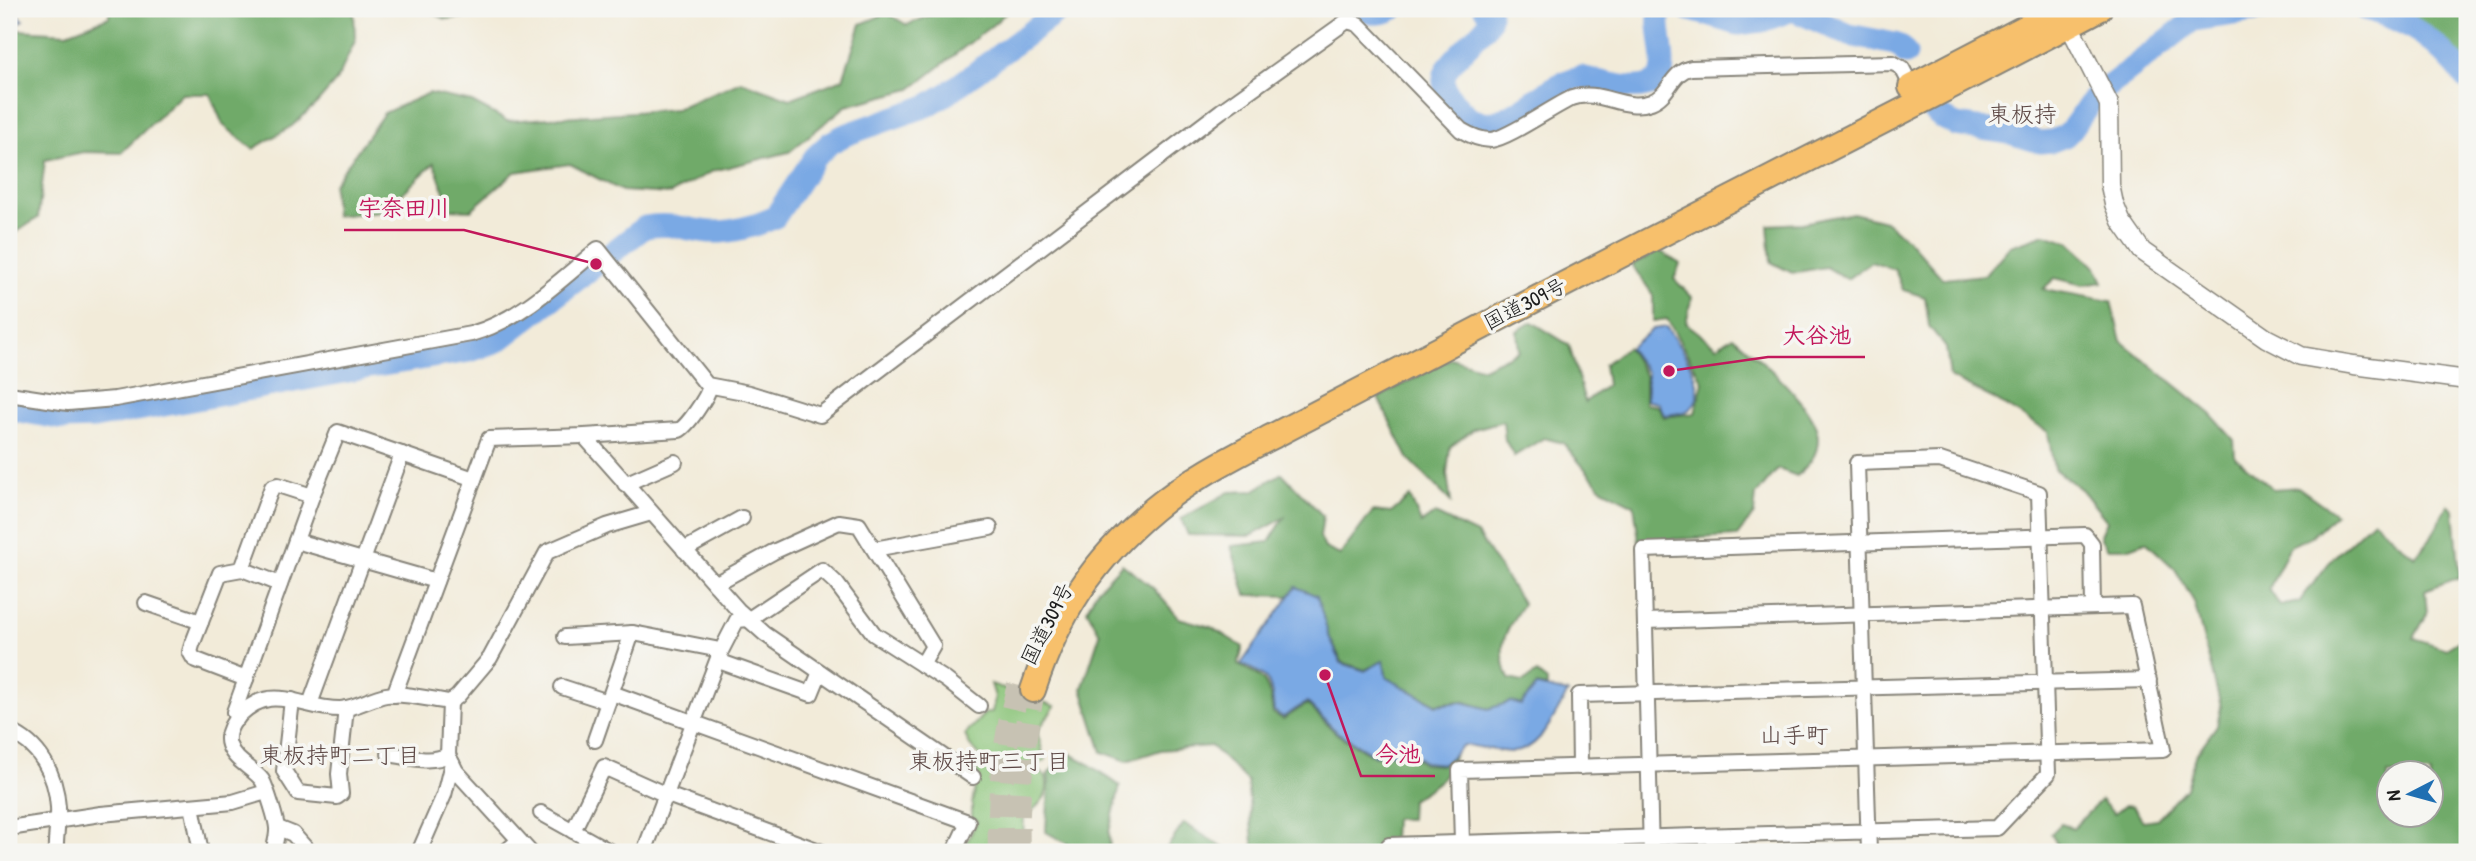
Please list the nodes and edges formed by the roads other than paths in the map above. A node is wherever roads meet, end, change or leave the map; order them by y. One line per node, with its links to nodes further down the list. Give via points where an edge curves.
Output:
1 (2099, 9): 2 (highway, 国道309号)
2 (2064, 14): 3 (highway, 国道309号); 4 (street, via 2109,104 2110,185 2120,221 2152,260 2266,338 2301,356)
3 (1916, 94): 5 (street, via 1902,68 1893,63 1691,68 1679,72 1650,103 1579,96 1496,139 1476,138 1461,130 1358,24 1347,21 820,415); 42 (highway, 国道309号, via 1248,431 1173,475 1112,527 1068,581 1047,615)
4 (2467, 380)
5 (710, 386): 6 (street, via 598,249 520,310 471,334 115,399 68,403); 7 (street, via 684,428)
6 (9, 394)
7 (584, 436): 10 (street, via 489,439); 11 (street)
8 (401, 454): 10 (street); 12 (street, via 338,432); 21 (street)
9 (675, 462): 11 (street)
10 (474, 479): 23 (street)
11 (625, 484): 13 (street)
12 (312, 496): 17 (street); 22 (street, via 272,487)
13 (651, 513): 20 (street); 48 (street, via 547,552 490,658)
14 (742, 519): 20 (street)
15 (990, 528): 19 (street)
16 (2040, 537): 18 (street); 18 (street, via 2039,493 1940,460 1857,463); 27 (street, via 2085,535 2092,544); 28 (street)
17 (296, 541): 21 (street); 24 (street)
18 (1860, 542): 29 (street); 31 (street, via 1643,550)
19 (874, 549): 25 (street, via 859,525 839,522); 36 (street, via 933,646)
20 (684, 550): 25 (street)
21 (363, 560): 23 (street); 49 (street)
22 (242, 569): 24 (street); 32 (street, via 220,573)
23 (436, 581): 45 (street)
24 (280, 584): 38 (street)
25 (715, 584): 30 (street)
26 (146, 603): 32 (street)
27 (2093, 607): 28 (street); 39 (street, via 2132,606)
28 (2043, 609): 29 (street); 40 (street)
29 (1863, 614): 31 (street); 43 (street)
30 (749, 619): 35 (street, via 733,624); 36 (street, via 822,570 874,634); 37 (street)
31 (1645, 621): 44 (street)
32 (201, 622): 38 (street, via 190,652 194,659)
33 (632, 633): 34 (street); 35 (street, via 715,649); 46 (street)
34 (565, 637)
35 (719, 655): 37 (street, via 724,663 811,694); 53 (street)
36 (922, 665): 50 (street)
37 (820, 672): 62 (street)
38 (246, 679): 52 (street, via 234,712)
39 (2149, 680): 40 (street); 57 (street, via 2164,750)
40 (2045, 683): 43 (street); 57 (street)
41 (562, 687): 46 (street)
42 (1026, 687)
43 (1864, 687): 44 (street); 59 (street)
44 (1647, 694): 60 (street); 61 (street, via 1579,695)
45 (394, 695): 48 (street); 51 (street)
46 (610, 697): 53 (street); 55 (street)
47 (292, 700): 49 (street); 51 (street, via 284,771 299,793 341,794); 52 (street, via 263,700)
48 (450, 702): 58 (street)
49 (310, 704): 51 (street)
50 (979, 706)
51 (346, 708)
52 (237, 719): 63 (street, via 228,735 229,745 261,779)
53 (693, 722): 64 (street); 85 (street, via 968,822)
54 (9, 731): 67 (street, via 46,761 57,797)
55 (595, 740)
56 (388, 754): 58 (street)
57 (2047, 755): 59 (street); 71 (street, via 2048,774 1997,828)
58 (450, 759): 72 (street); 79 (street, via 444,795)
59 (1867, 759): 60 (street); 71 (street)
60 (1649, 765): 61 (street); 74 (street)
61 (1580, 767): 73 (street, via 1460,770)
62 (973, 777)
63 (266, 792): 65 (street); 69 (street)
64 (666, 794): 70 (street, via 604,767); 83 (street); 84 (street)
65 (192, 807): 67 (street); 76 (street)
66 (541, 813): 70 (street)
67 (57, 822): 68 (street); 75 (street)
68 (9, 828)
69 (278, 828): 77 (street); 78 (street, via 293,834)
70 (573, 831): 82 (street)
71 (1868, 831): 74 (street); 87 (street)
72 (518, 841): 80 (street); 81 (street)
73 (1462, 843): 74 (street); 86 (street, via 1390,845)
74 (1651, 845)
75 (56, 852)
76 (201, 852)
77 (274, 852)
78 (309, 852)
79 (419, 852)
80 (505, 852)
81 (530, 852)
82 (611, 852)
83 (644, 852)
84 (822, 852)
85 (954, 852)
86 (1390, 852)
87 (1869, 852)

